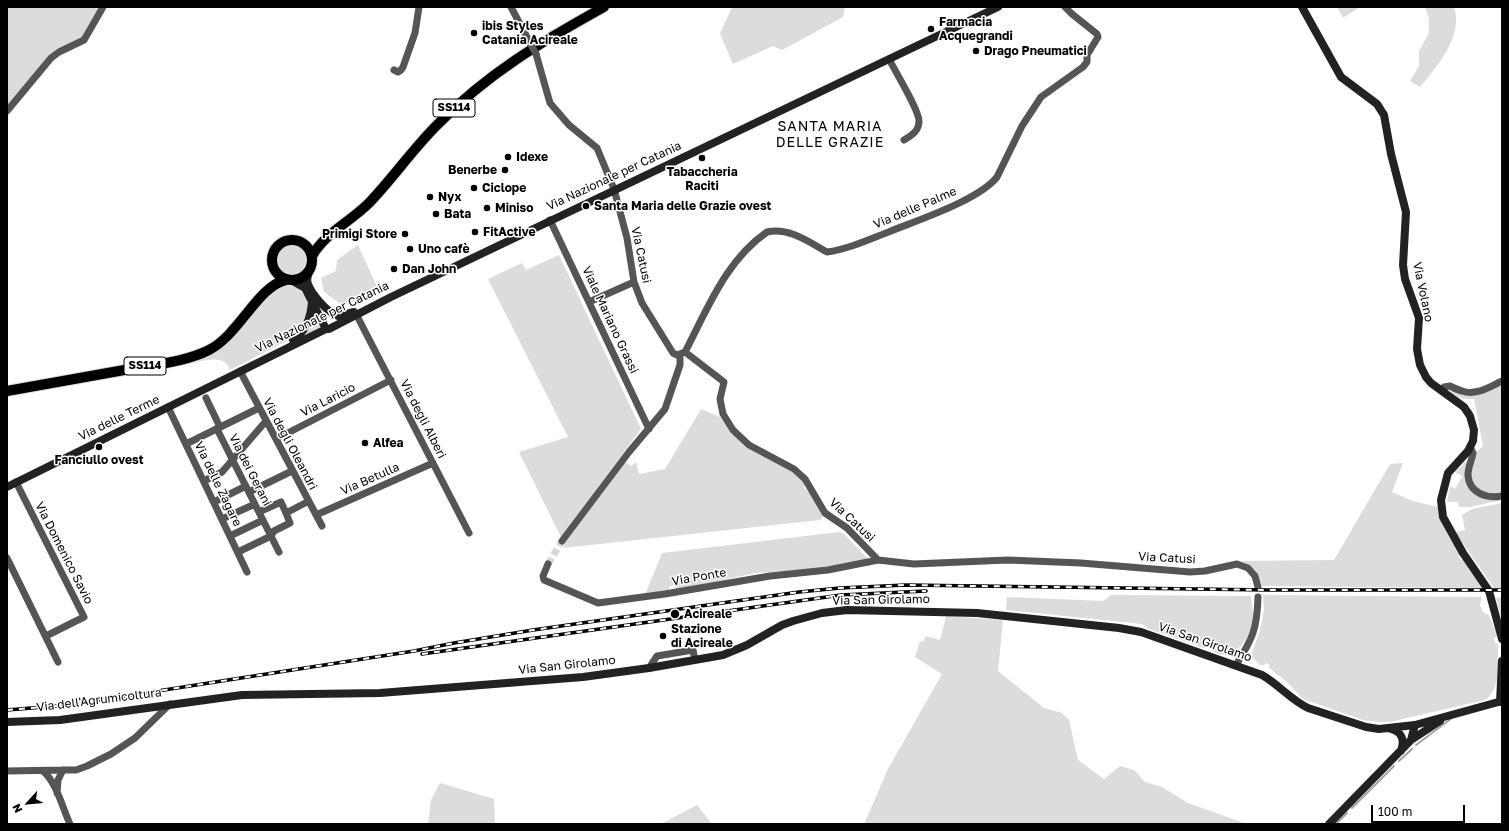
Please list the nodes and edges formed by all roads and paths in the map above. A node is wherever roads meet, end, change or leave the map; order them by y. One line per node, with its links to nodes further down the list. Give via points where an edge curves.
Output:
1 (103, 7): 10 (street, via 84,40 51,58)
2 (419, 7): 9 (street, via 415,33 402,70)
3 (511, 7): 12 (street, Via Catusi, bridge, via 536,54 550,103 569,124 597,148)
4 (604, 7): 14 (main road, SS114, via 527,51 481,84 436,126 369,203)
5 (998, 7): 8 (street, Via Nazionale per Catania)
6 (1065, 7): 26 (street, Via delle Palme, via 1098,37 1083,67 1041,97 1022,126 993,182 930,216 832,252 827,252 793,234 767,232 744,252 726,275)
7 (1302, 7): 31 (street, Via Volano, via 1342,77 1377,104 1384,116 1406,212 1403,265 1418,318 1418,357 1426,377)
8 (889, 59): 11 (street, via 919,121 916,131); 12 (street, Via Nazionale per Catania)
9 (394, 70)
10 (7, 111)
11 (904, 140)
12 (614, 189): 13 (street, Via Nazionale per Catania); 20 (street, Via Catusi, via 627,238)
13 (550, 220): 23 (street, Viale Mariano Grassi); 24 (street, Via Nazionale per Catania)
14 (326, 237): 15 (main road); 16 (main road)
15 (303, 243): 16 (main road); 17 (main road, via 286,241 276,247 272,257)
16 (312, 256): 18 (main road)
17 (273, 268): 19 (main road, via 276,274); 21 (main road, via 270,282)
18 (309, 272): 19 (main road, via 299,279); 22 (street, via 308,284)
19 (290, 280): 21 (main road, via 274,285); 22 (street, via 305,288)
20 (634, 282): 23 (street); 26 (street, Via Catusi, via 642,303 673,352 677,355)
21 (261, 298): 30 (main road, SS114, via 232,333 219,344 198,355)
22 (316, 301): 24 (street, via 338,316); 25 (street, via 327,322); 27 (street, via 302,334)
23 (589, 302): 37 (street, Viale Mariano Grassi)
24 (356, 313): 25 (street, Via Nazionale per Catania); 28 (street, Via degli Alberi)
25 (326, 329): 27 (street, Via Nazionale per Catania)
26 (683, 354): 37 (street, via 665,409); 65 (street, Via Catusi, via 724,382 720,399 723,414 732,430 749,445 794,469 804,478 825,513 847,528)
27 (240, 370): 33 (street, Via delle Terme); 34 (street, Via degli Oleandri)
28 (390, 380): 38 (street, Via Laricio); 42 (street, Via degli Alberi)
29 (1502, 381): 31 (street, via 1478,392 1462,392 1450,386 1444,387)
30 (7, 391)
31 (1442, 391): 40 (street, Via Volano, via 1464,407 1470,416 1474,430)
32 (206, 398): 36 (street, Via dei Gerani, via 219,425)
33 (168, 407): 39 (street, Via delle Zagare); 45 (street, Via delle Terme)
34 (259, 408): 35 (street, Via degli Oleandri); 36 (street)
35 (266, 421): 38 (street, Via degli Oleandri); 41 (street)
36 (217, 429): 39 (street); 41 (street, Via dei Gerani)
37 (649, 429): 61 (street)
38 (276, 439): 43 (street, Via degli Oleandri)
39 (186, 444): 44 (street, Via delle Zagare)
40 (1470, 447): 48 (street, via 1473,452 1468,476 1474,488 1484,496); 71 (street, Via Volano, via 1448,474 1441,500 1443,517 1463,553 1489,591)
41 (232, 460): 44 (street, via 222,472); 47 (street, Via dei Gerani)
42 (433, 463): 54 (street, Via Betulla); 58 (street, Via degli Alberi)
43 (292, 471): 47 (street); 49 (street, Via degli Oleandri)
44 (204, 481): 50 (street, Via delle Zagare)
45 (16, 482): 46 (street, Via delle Terme); 70 (street, Via Domenico Savio, via 84,617)
46 (7, 487)
47 (247, 489): 50 (street); 51 (street, Via dei Gerani)
48 (1502, 496)
49 (309, 501): 53 (street); 54 (street, Via degli Oleandri)
50 (214, 502): 55 (street, Via delle Zagare)
51 (254, 504): 52 (street, Via dei Gerani); 55 (street)
52 (259, 512): 53 (street, via 281,502); 56 (street, Via dei Gerani)
53 (286, 513): 60 (street, via 290,523 274,531)
54 (316, 515): 57 (street, Via degli Oleandri)
55 (222, 520): 59 (street, Via delle Zagare)
56 (263, 520): 59 (street); 60 (street, Via dei Gerani)
57 (322, 526)
58 (469, 533)
59 (230, 536): 62 (street, Via delle Zagare)
60 (271, 536): 62 (street); 63 (street, Via dei Gerani)
61 (562, 541)
62 (238, 552): 67 (street, Via delle Zagare)
63 (279, 552)
64 (7, 558): 70 (street)
65 (878, 560): 66 (street, Via Ponte, via 828,570 770,576 665,594 598,602 544,580); 68 (street, Via Catusi, via 914,564 1008,560 1190,572 1237,564 1248,568 1255,576)
66 (548, 564)
67 (247, 572)
68 (1258, 587)
69 (1258, 597): 75 (street, via 1254,632)
70 (46, 636): 74 (street)
71 (1502, 639)
72 (695, 660): 75 (street, Via San Girolamo, via 735,651 782,625 809,616 847,610 906,610 977,613 1119,628 1141,632); 76 (street, Via San Girolamo); 76 (street, via 693,650 657,656)
73 (1502, 660): 77 (street)
74 (58, 662)
75 (1236, 665): 82 (street, Via San Girolamo, via 1273,681 1308,708 1366,727)
76 (649, 668): 78 (street, Via San Girolamo, via 583,677 380,693 242,695)
77 (1501, 702): 79 (street, Via San Girolamo)
78 (170, 704): 80 (street, Via dell'Agrumicoltura, via 60,720); 85 (street, via 135,738 111,754 80,769)
79 (1448, 716): 81 (street, Via San Girolamo); 83 (street)
80 (7, 722)
81 (1415, 725): 82 (street, Via San Girolamo); 83 (street)
82 (1390, 729): 84 (street, via 1396,730 1402,736)
83 (1411, 740): 84 (street)
84 (1401, 751): 90 (street)
85 (63, 770): 87 (street); 88 (street, via 58,780)
86 (7, 771): 87 (street)
87 (43, 771): 88 (street, via 48,775)
88 (58, 794): 89 (street)
89 (70, 824)
90 (1329, 824)

